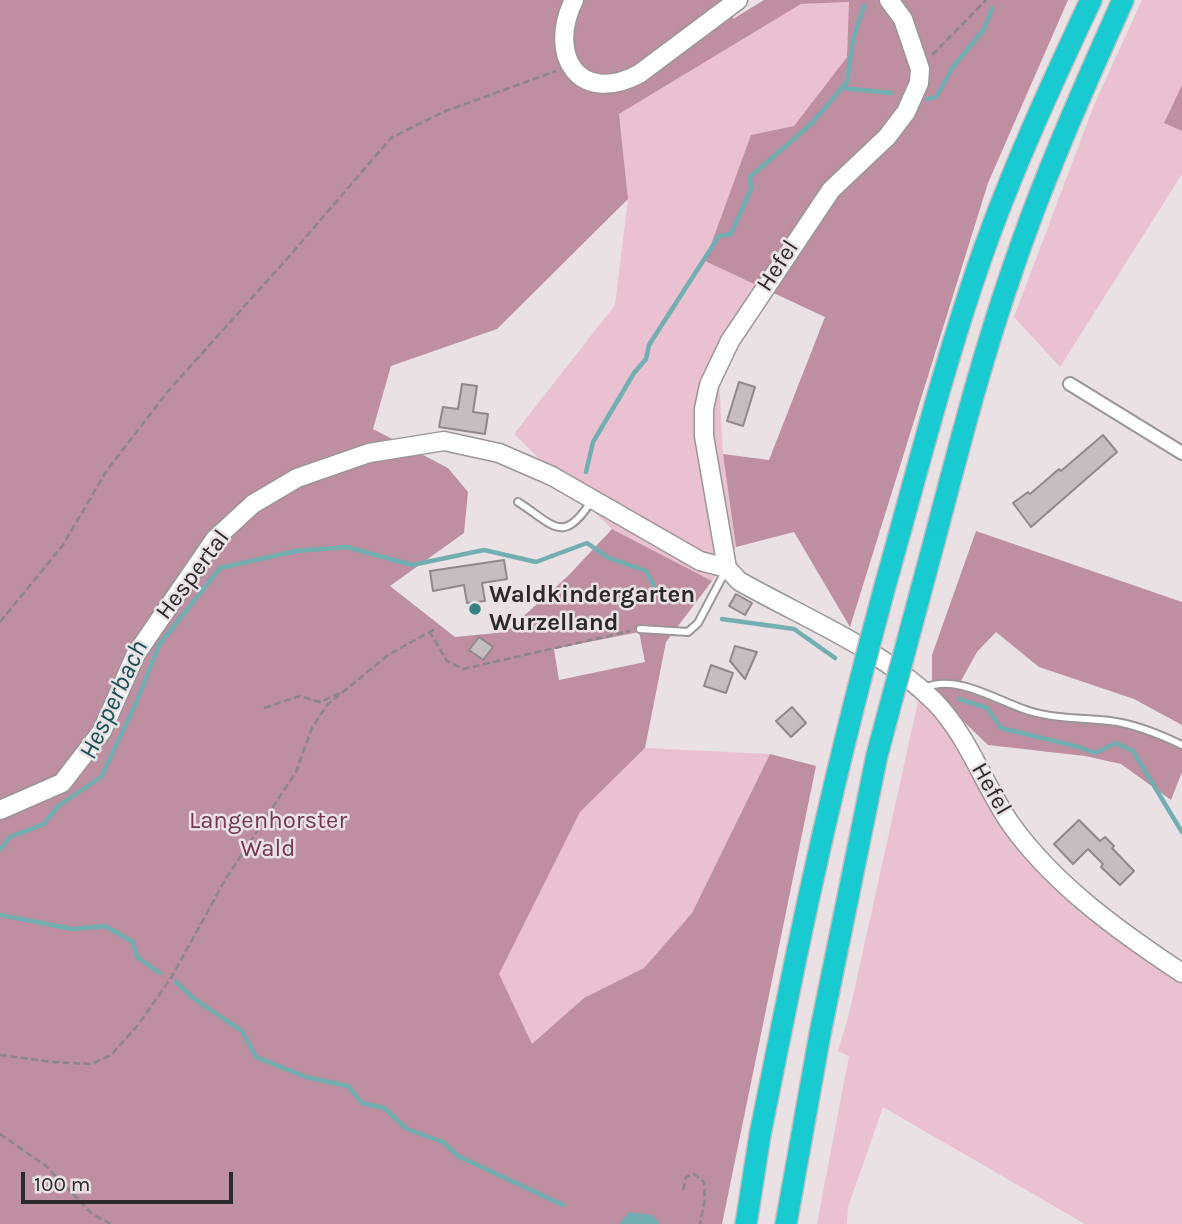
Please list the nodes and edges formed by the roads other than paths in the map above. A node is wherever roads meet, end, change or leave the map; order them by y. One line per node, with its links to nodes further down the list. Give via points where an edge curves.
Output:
1 (574, 0): 2 (main road, via 563,40 566,55 585,79 605,85 639,75)
2 (736, 0)
3 (889, 0): 10 (main road, Hefel, via 903,19 920,69 919,83 897,125 831,190 773,274 730,341 705,397 703,423)
4 (1091, 0): 16 (highway, bridge, via 981,259 869,641 809,892)
5 (1123, 0): 17 (highway, bridge, via 1012,270 974,396 877,755)
6 (1070, 384): 7 (street)
7 (1182, 453)
8 (593, 499): 9 (lane, via 570,527 562,528); 10 (main road, Hespertal, via 700,561); 14 (main road, Hespertal, via 499,453 444,441 369,453 297,478 253,504 215,539 136,654 102,731 62,783)
9 (518, 502)
10 (727, 568): 11 (lane, via 698,623 688,632); 12 (main road, Hefel, via 739,581 855,645)
11 (640, 629)
12 (922, 690): 13 (lane, via 933,684 953,684 1028,711 1112,721); 15 (main road, Hefel, via 962,737 1008,820 1049,868 1084,901)
13 (1182, 745)
14 (0, 810)
15 (1182, 974)
16 (746, 1224)
17 (786, 1224)

